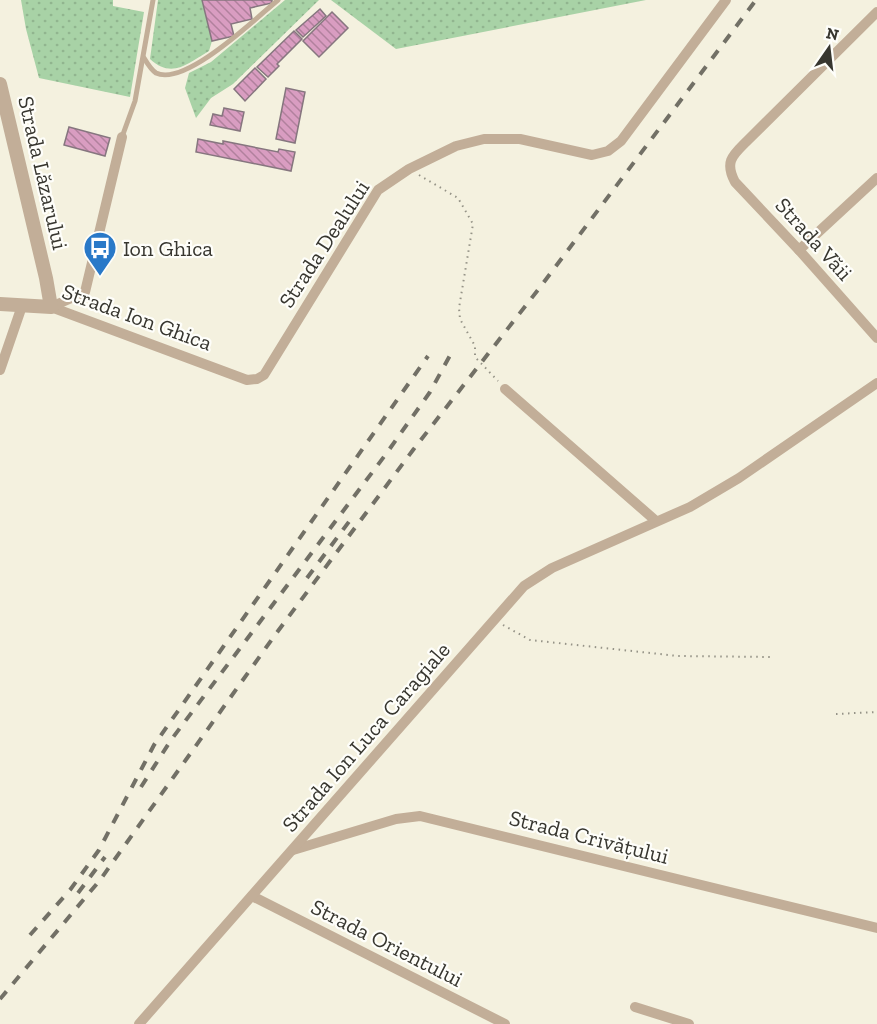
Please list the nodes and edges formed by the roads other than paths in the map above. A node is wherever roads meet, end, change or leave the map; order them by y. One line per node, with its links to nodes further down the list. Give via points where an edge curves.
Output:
1 (153, 0): 5 (lane)
2 (278, 0): 5 (lane, via 217,52 181,72 167,76 154,72)
3 (726, 0): 15 (street, Strada Dealului, via 621,141 608,151 592,155 520,139 484,139 456,146 409,169 378,190 264,375)
4 (877, 12): 9 (street, Strada Văii, via 729,163 735,182)
5 (144, 58): 7 (lane)
6 (0, 84): 12 (street, Strada Lăzarului)
7 (122, 137): 12 (street, via 85,292)
8 (877, 178): 9 (street)
9 (799, 250): 13 (street, Strada Văii)
10 (0, 304): 11 (street, Strada Ion Ghica)
11 (22, 306): 12 (street, Strada Ion Ghica); 14 (street)
12 (51, 307): 15 (street, Strada Ion Ghica, via 247,380)
13 (877, 338)
14 (0, 370)
15 (257, 379)
16 (877, 383): 18 (street, Strada Ion Luca Caragiale, via 739,478 690,507)
17 (505, 389): 18 (street)
18 (656, 521): 19 (street, Strada Ion Luca Caragiale, via 552,568 524,586)
19 (293, 850): 20 (street, Strada Ion Luca Caragiale); 21 (street, Strada Crivățului, via 396,819 420,816)
20 (252, 896): 23 (street, Strada Ion Luca Caragiale); 24 (street, Strada Orientului)
21 (877, 928)
22 (635, 1007): 25 (street)
23 (139, 1024)
24 (505, 1024)
25 (689, 1024)

